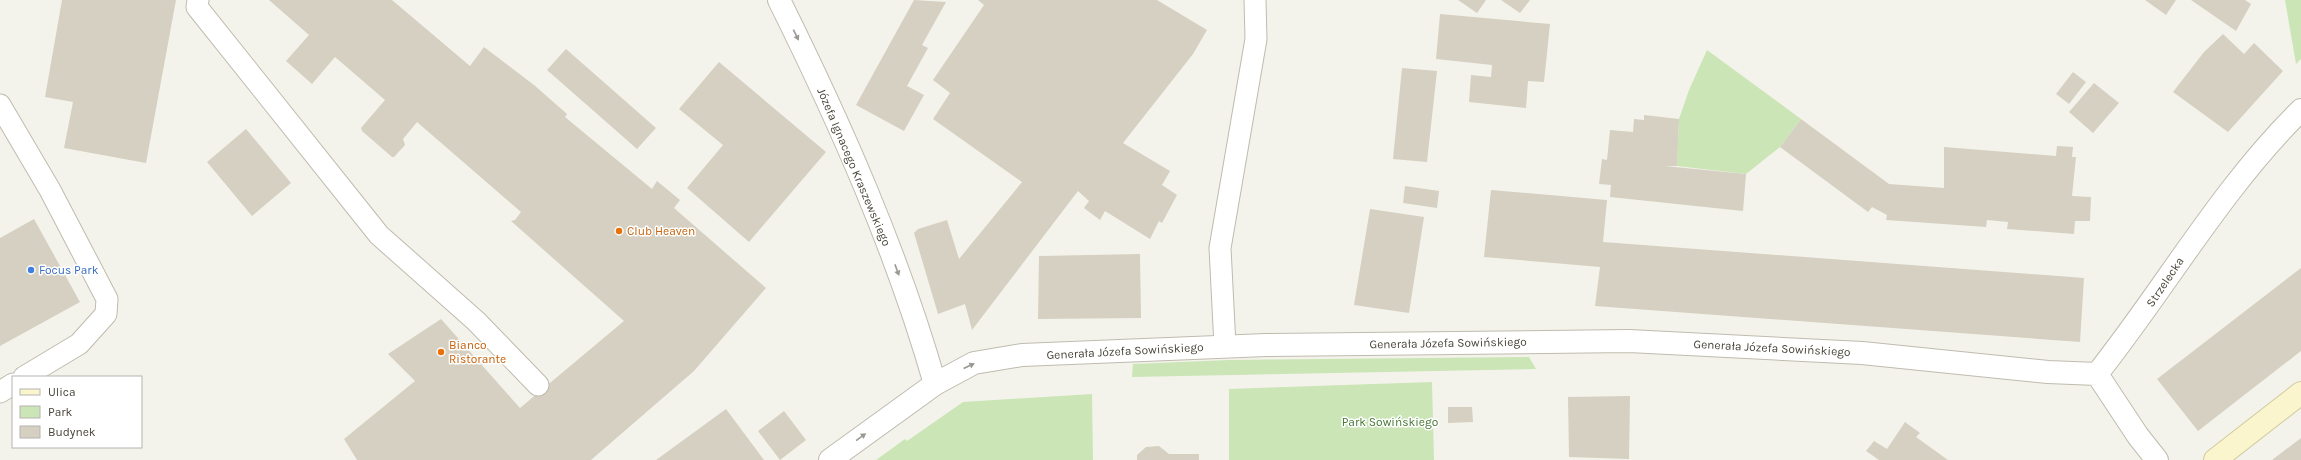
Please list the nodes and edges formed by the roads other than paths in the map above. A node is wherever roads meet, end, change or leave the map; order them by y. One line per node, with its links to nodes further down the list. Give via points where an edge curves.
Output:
1 (198, 0): 11 (lane, via 197,7 379,235 476,321)
2 (779, 0): 9 (street, Józefa Ignacego Kraszewskiego, one-way to 9, via 873,206 910,305)
3 (1255, 0): 6 (lane, via 1256,39 1220,248)
4 (0, 104): 8 (lane, via 50,190 107,299 106,314 79,344)
5 (2301, 110): 7 (street, Strzelecka, via 2270,141 2207,220 2130,332)
6 (1224, 346): 7 (street, Generała Józefa Sowińskiego, via 1628,341 1862,353 2048,372); 9 (street, Generała Józefa Sowińskiego, one-way to 6, via 974,363 1022,355)
7 (2097, 374): 15 (street)
8 (26, 376)
9 (935, 384): 14 (street, Generała Józefa Sowińskiego, one-way to 9)
10 (12, 385): 12 (lane)
11 (538, 385)
12 (0, 392)
13 (2301, 393): 16 (main road)
14 (830, 460)
15 (2157, 460)
16 (2215, 460)

